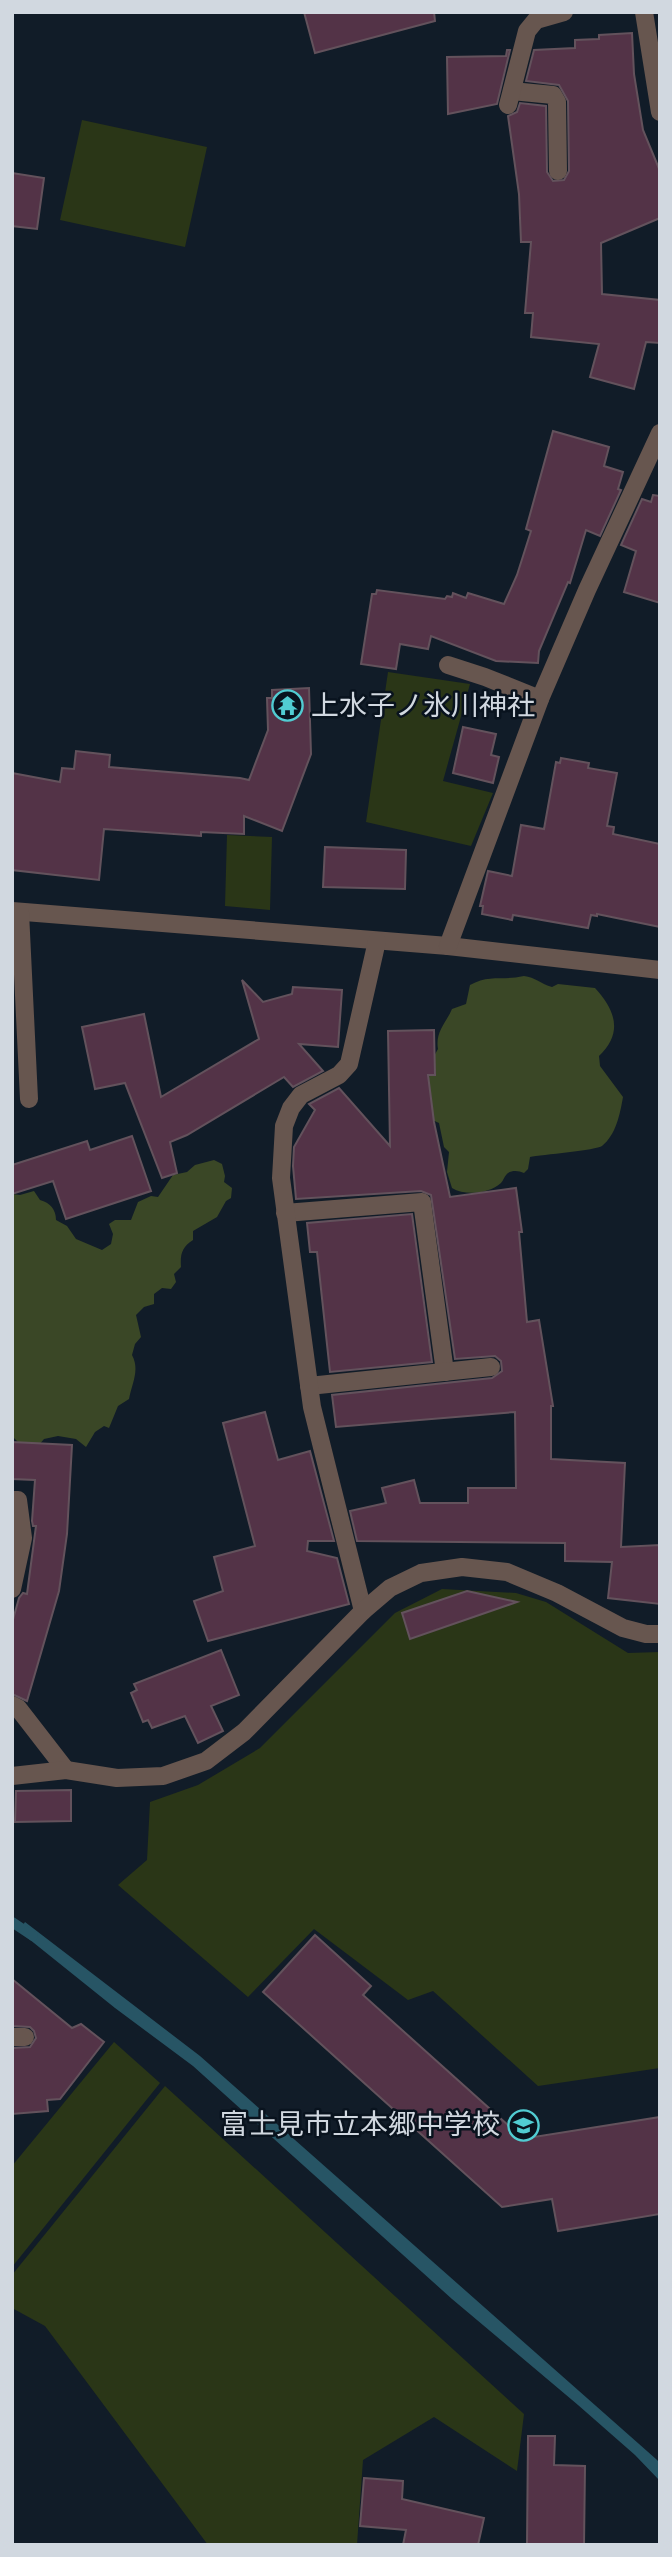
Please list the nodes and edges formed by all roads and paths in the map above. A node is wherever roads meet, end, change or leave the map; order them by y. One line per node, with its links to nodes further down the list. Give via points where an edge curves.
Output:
1 (564, 12): 4 (street, via 536,20 527,31 510,98 553,95 557,102)
2 (644, 12): 3 (street)
3 (660, 111)
4 (558, 171)
5 (660, 433): 7 (street)
6 (448, 665): 7 (street)
7 (540, 699): 10 (street)
8 (16, 911): 9 (street); 12 (street)
9 (377, 941): 10 (street); 13 (street, via 349,1063 339,1075 301,1095 284,1126 281,1178)
10 (448, 946): 11 (street)
11 (660, 970)
12 (29, 1099)
13 (285, 1213): 15 (street, via 422,1202); 16 (street)
14 (491, 1367): 15 (street)
15 (445, 1372): 16 (street)
16 (309, 1386): 19 (street)
17 (12, 1500): 18 (street, via 18,1500 23,1538)
18 (12, 1589)
19 (363, 1611): 20 (street, via 390,1588 421,1573 462,1567 507,1572 557,1592 624,1628); 22 (street, via 244,1732 206,1760 163,1776 117,1778)
20 (660, 1634)
21 (12, 1705): 22 (street)
22 (66, 1770): 23 (street)
23 (12, 1776)

